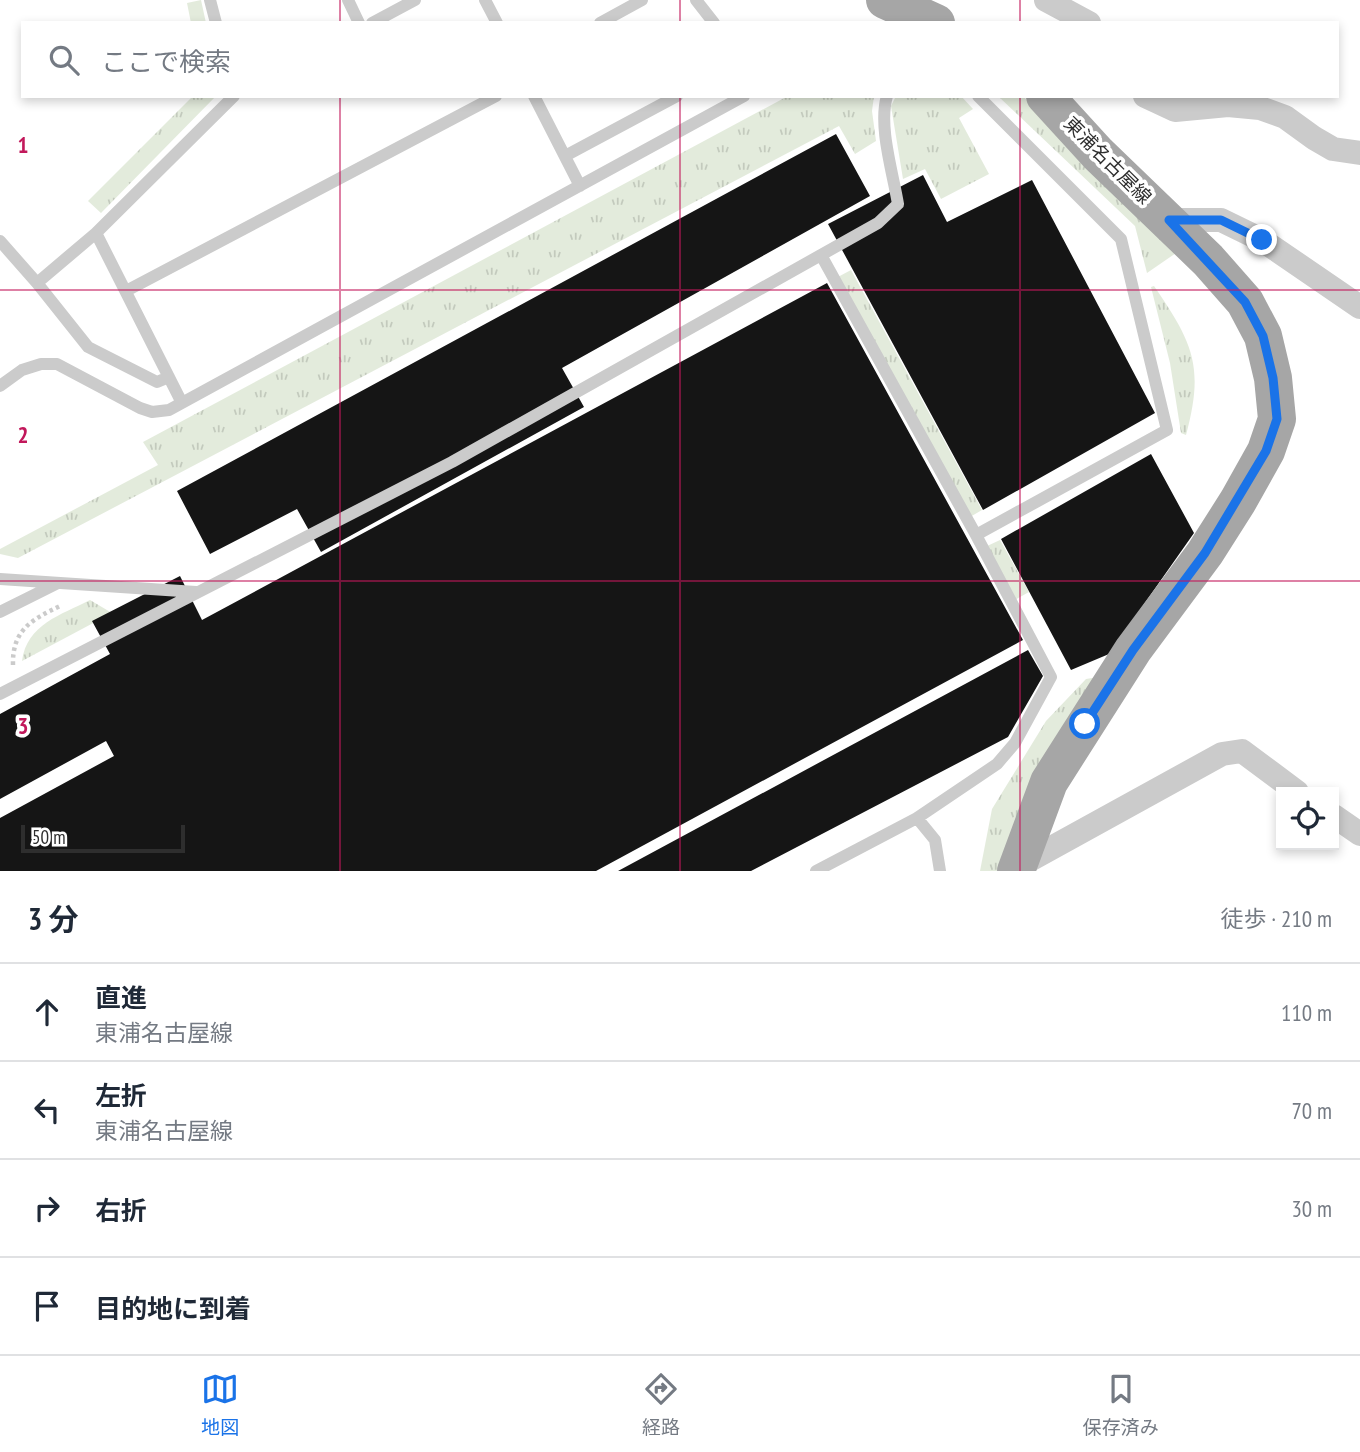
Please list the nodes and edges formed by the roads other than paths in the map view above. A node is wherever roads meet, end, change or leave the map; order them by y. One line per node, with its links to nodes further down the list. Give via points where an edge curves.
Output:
1 (210, 0): 8 (lane)
2 (348, 0): 9 (lane)
3 (415, 0): 10 (lane)
4 (485, 0): 11 (lane)
5 (642, 0): 12 (lane)
6 (695, 0): 13 (lane)
7 (1046, 0): 14 (street)
8 (215, 21)
9 (358, 21)
10 (376, 21)
11 (496, 21)
12 (604, 21)
13 (712, 21)
14 (1084, 21)
15 (232, 98): 28 (lane)
16 (492, 98): 32 (lane)
17 (535, 98): 25 (lane)
18 (673, 98): 25 (lane)
19 (740, 98): 26 (lane)
20 (886, 98): 30 (lane, via 886,136 898,204 878,223)
21 (980, 98): 37 (lane, via 1121,239 1167,430)
22 (1047, 98): 27 (main road, 東浦名古屋線)
23 (1148, 98): 24 (street, via 1175,110 1228,105 1260,108 1285,117 1334,149)
24 (1360, 153)
25 (565, 156): 26 (lane)
26 (580, 186): 36 (lane)
27 (1169, 220): 33 (street, via 1221,220 1262,240); 47 (main road, 東浦名古屋線, via 1245,302 1263,336 1277,419 1266,451 1231,512 1133,650 1049,782)
28 (96, 233): 31 (lane); 32 (lane)
29 (0, 241): 31 (lane)
30 (821, 255): 37 (lane); 40 (lane, via 452,463)
31 (37, 283): 34 (lane, via 88,346 157,382)
32 (126, 291): 34 (lane)
33 (1360, 307)
34 (169, 377): 36 (lane)
35 (0, 386): 36 (lane, via 22,370 57,364 152,412)
36 (182, 402)
37 (976, 535): 44 (lane, via 1051,677 1015,743 997,764)
38 (0, 579): 39 (lane)
39 (56, 583): 40 (lane); 41 (lane)
40 (196, 592): 42 (lane)
41 (1, 612)
42 (0, 694)
43 (1290, 787): 47 (street, via 1242,751 1222,754)
44 (917, 818): 48 (lane); 49 (lane, via 935,840)
45 (1339, 819): 46 (street)
46 (1360, 834)
47 (1016, 869)
48 (816, 871)
49 (940, 871)

